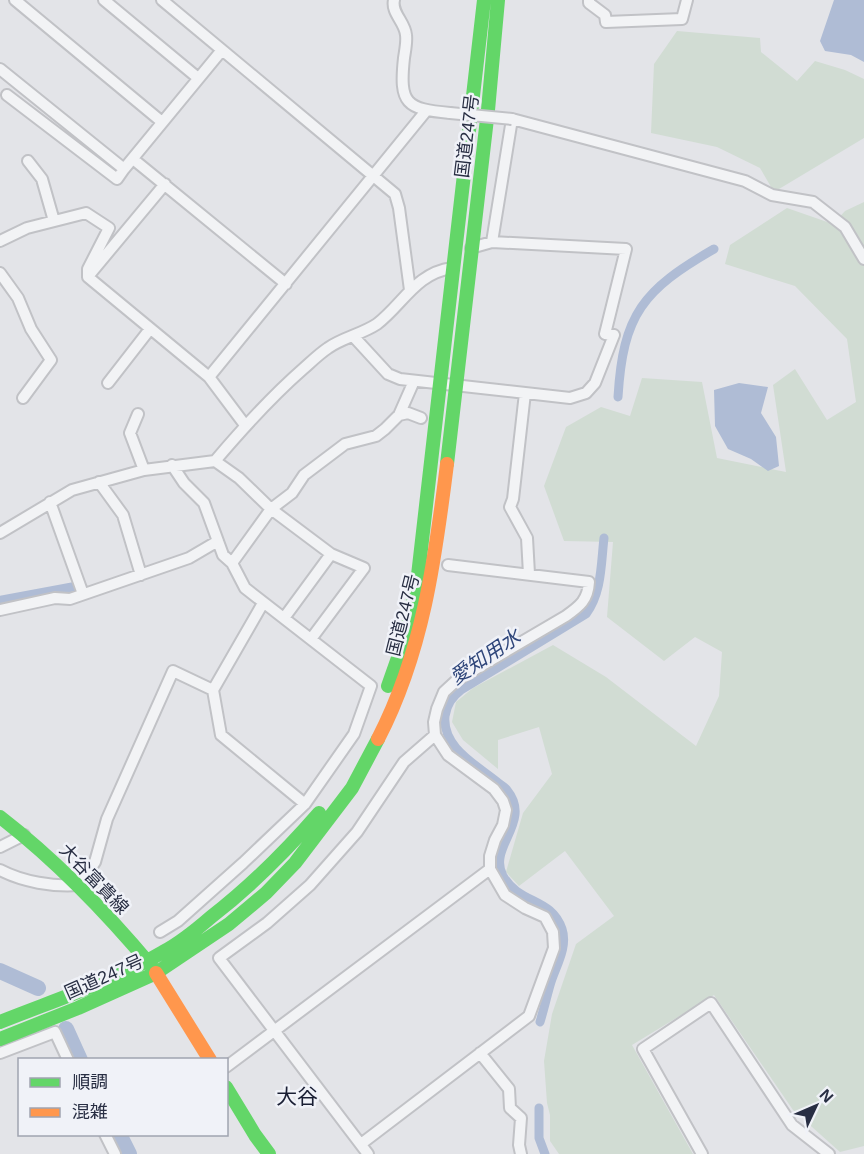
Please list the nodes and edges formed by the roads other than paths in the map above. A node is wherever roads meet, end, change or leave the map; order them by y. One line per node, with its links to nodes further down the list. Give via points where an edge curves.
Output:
1 (15, 0): 15 (street)
2 (104, 0): 11 (street)
3 (162, 0): 9 (street)
4 (394, 0): 13 (street, via 406,33 404,97)
5 (484, 0): 26 (main road, 国道247号)
6 (498, 0): 24 (main road, 国道247号)
7 (589, 0): 8 (street, via 605,15 606,22 682,20)
8 (687, 0)
9 (222, 50): 11 (street); 19 (street)
10 (0, 69): 18 (street)
11 (198, 78): 15 (street)
12 (7, 95): 18 (street, via 117,179)
13 (426, 111): 14 (street, bridge); 19 (street)
14 (512, 119): 23 (street); 25 (street, via 745,181 772,195 813,202 845,227)
15 (162, 122): 16 (street)
16 (133, 159): 18 (street); 20 (street)
17 (28, 161): 21 (street, via 42,179)
18 (124, 170)
19 (374, 176): 29 (street); 30 (street, via 395,194)
20 (165, 184): 28 (street); 29 (street)
21 (54, 221): 22 (street); 28 (street, via 86,213 109,228)
22 (0, 241)
23 (492, 242): 24 (street); 38 (street, via 626,249 605,334 614,335 595,383 586,393 570,398)
24 (471, 248): 37 (main road, 国道247号)
25 (864, 258)
26 (452, 268): 30 (street, via 439,270); 36 (main road, 国道247号)
27 (0, 273): 39 (street, via 51,360)
28 (88, 276): 31 (street)
29 (285, 284): 33 (street)
30 (410, 290): 32 (street, via 378,323)
31 (150, 329): 33 (street); 35 (street)
32 (354, 337): 34 (street, via 388,374); 43 (street, via 329,347)
33 (209, 377): 43 (street)
34 (414, 381): 36 (street); 41 (street)
35 (108, 382)
36 (440, 384): 37 (street); 72 (main road, 国道247号, via 417,584 406,635 386,694 363,743 343,779 289,849 214,916)
37 (456, 386): 38 (street); 73 (main road, 国道247号, via 424,615 380,736 352,788 295,863 229,924)
38 (525, 393): 55 (street, via 510,507 527,538)
39 (23, 398)
40 (138, 414): 46 (street, via 130,433)
41 (399, 415): 42 (street, via 408,413); 49 (street, via 376,436 345,444 304,475 292,493)
42 (421, 418)
43 (245, 425): 44 (street)
44 (215, 461): 45 (street); 49 (street)
45 (172, 465): 46 (street); 51 (street, via 204,503)
46 (144, 470): 47 (street)
47 (99, 482): 48 (street); 56 (street, via 123,515)
48 (50, 502): 50 (street); 57 (street)
49 (271, 509): 52 (street); 53 (street)
50 (0, 533)
51 (218, 541): 53 (street); 56 (street, via 189,558)
52 (331, 554): 60 (street); 61 (street, via 364,568)
53 (232, 562): 58 (street, via 245,588)
54 (448, 565): 55 (street)
55 (529, 574): 63 (street, via 590,582 589,592 582,605 444,692 434,722)
56 (141, 575): 57 (street)
57 (83, 594): 59 (street)
58 (263, 603): 60 (street); 62 (street)
59 (0, 610)
60 (284, 618): 61 (street)
61 (311, 639): 64 (street, via 371,686 354,735)
62 (213, 690): 64 (street, via 221,735); 70 (street, via 174,671 107,819 95,862)
63 (435, 735): 68 (street, via 448,755 494,789 506,810 490,856); 75 (street, via 404,762 357,832 310,885 267,924 219,958)
64 (304, 804): 71 (street, via 243,864)
65 (0, 817): 66 (main road, 大谷富貴線)
66 (24, 836): 67 (street); 70 (main road, 大谷富貴線)
67 (0, 847)
68 (490, 868): 75 (street); 78 (street, via 505,895 545,917 553,932 554,948 529,1016)
69 (0, 870): 70 (street, via 14,878)
70 (79, 885): 72 (main road, 大谷富貴線)
71 (160, 932)
72 (146, 961): 73 (main road, 大谷富貴線); 74 (main road, 国道247号)
73 (156, 973): 76 (main road, 国道247号); 80 (main road, 大谷富貴線)
74 (0, 1022)
75 (274, 1030): 81 (street); 84 (street)
76 (0, 1039)
77 (0, 1053): 79 (street, via 55,1032)
78 (480, 1053): 84 (street); 88 (street, via 509,1089 510,1108 521,1118)
79 (68, 1058)
80 (209, 1058)
81 (228, 1065)
82 (228, 1090): 86 (main road)
83 (106, 1136): 85 (street)
84 (361, 1144): 87 (street)
85 (115, 1154)
86 (269, 1154)
87 (368, 1154)
88 (521, 1154)
89 (702, 1154): 90 (street, via 643,1049 711,1003 792,1125)
90 (829, 1154)

